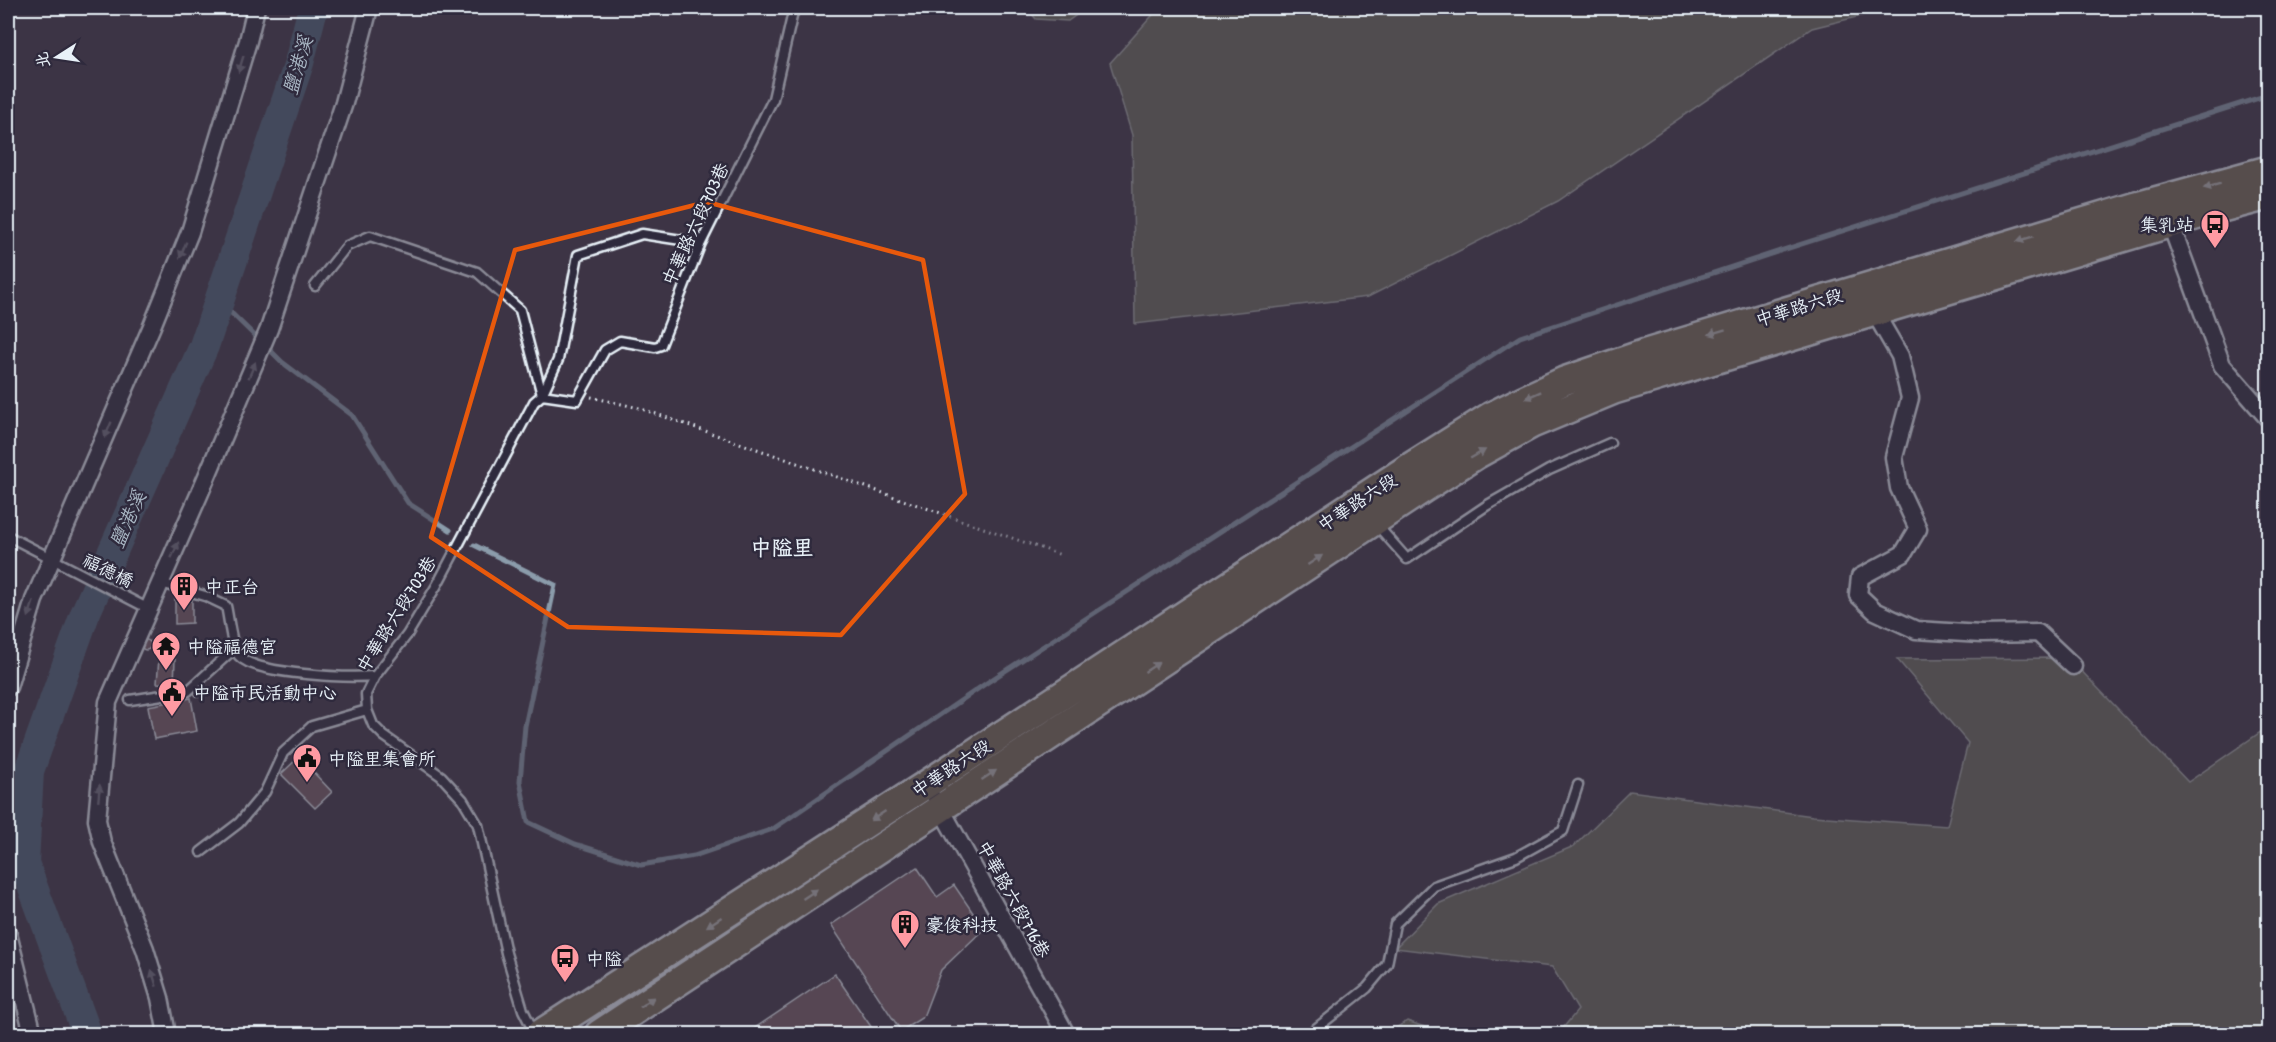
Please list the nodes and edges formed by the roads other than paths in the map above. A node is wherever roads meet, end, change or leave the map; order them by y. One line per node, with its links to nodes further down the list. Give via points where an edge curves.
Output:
1 (256, 8): 17 (street, one-way to 17, via 190,232)
2 (369, 8): 18 (street, one-way to 2, via 269,329 344,103)
3 (794, 8): 9 (lane, 中華路六段703巷, via 774,99)
4 (2268, 170): 6 (main road, 中華路六段, one-way to 6)
5 (2268, 196): 7 (main road, 中華路六段)
6 (2115, 212): 8 (main road); 27 (main road, 中華路六段, one-way to 27, via 1646,353 1564,381 1523,400 1407,469)
7 (2171, 225): 8 (main road, 中華路六段); 13 (street, via 2222,365)
8 (2121, 238): 11 (main road, 中華路六段)
9 (701, 243): 12 (lane, 中華路六段703巷, via 661,345 620,341 605,350 577,400); 12 (lane, 中華路六段703巷, via 642,234 578,255 558,360)
10 (315, 286): 12 (lane, via 346,246 370,236 477,272 520,310)
11 (1875, 313): 15 (main road, 中華路六段, one-way to 11, via 1476,455 1578,404 1662,374); 21 (street, via 1900,356 1910,398 1894,457 1899,488 1918,529 1903,554 1860,577 1858,595 1875,611 1916,630 2038,633)
12 (542, 395): 22 (lane, 中華路六段703巷, via 534,402 437,585 407,635)
13 (2268, 418)
14 (1610, 443): 15 (lane, via 1549,470 1486,506 1407,559)
15 (1374, 521): 27 (main road, 中華路六段, one-way to 15)
16 (8, 536): 17 (lane, 福德橋)
17 (52, 561): 19 (lane, 福德橋); 23 (street, one-way to 23, via 34,600)
18 (161, 583): 19 (street); 20 (lane, via 226,606)
19 (149, 609): 31 (street, one-way to 19, via 145,949 97,820 108,702)
20 (235, 648): 22 (lane, via 239,656 252,664 277,670 325,676); 24 (lane, via 188,691)
21 (2073, 666)
22 (375, 676): 25 (lane, 中華路六段703巷, via 366,694)
23 (8, 687)
24 (130, 700)
25 (367, 711): 28 (lane, via 312,726 283,753 264,792 239,823); 32 (lane, via 384,736 441,776 463,800 478,825 506,953)
26 (1578, 785): 36 (lane, via 1563,831 1516,857 1434,886 1395,924 1388,964 1367,988)
27 (934, 795): 33 (main road, 中華路六段, one-way to 33); 34 (main road, 中華路六段, one-way to 27); 35 (street, 中華路六段716巷)
28 (201, 852)
29 (8, 934): 30 (street)
30 (33, 1035)
31 (167, 1035)
32 (535, 1035)
33 (540, 1035)
34 (599, 1035)
35 (1066, 1035)
36 (1309, 1035)

